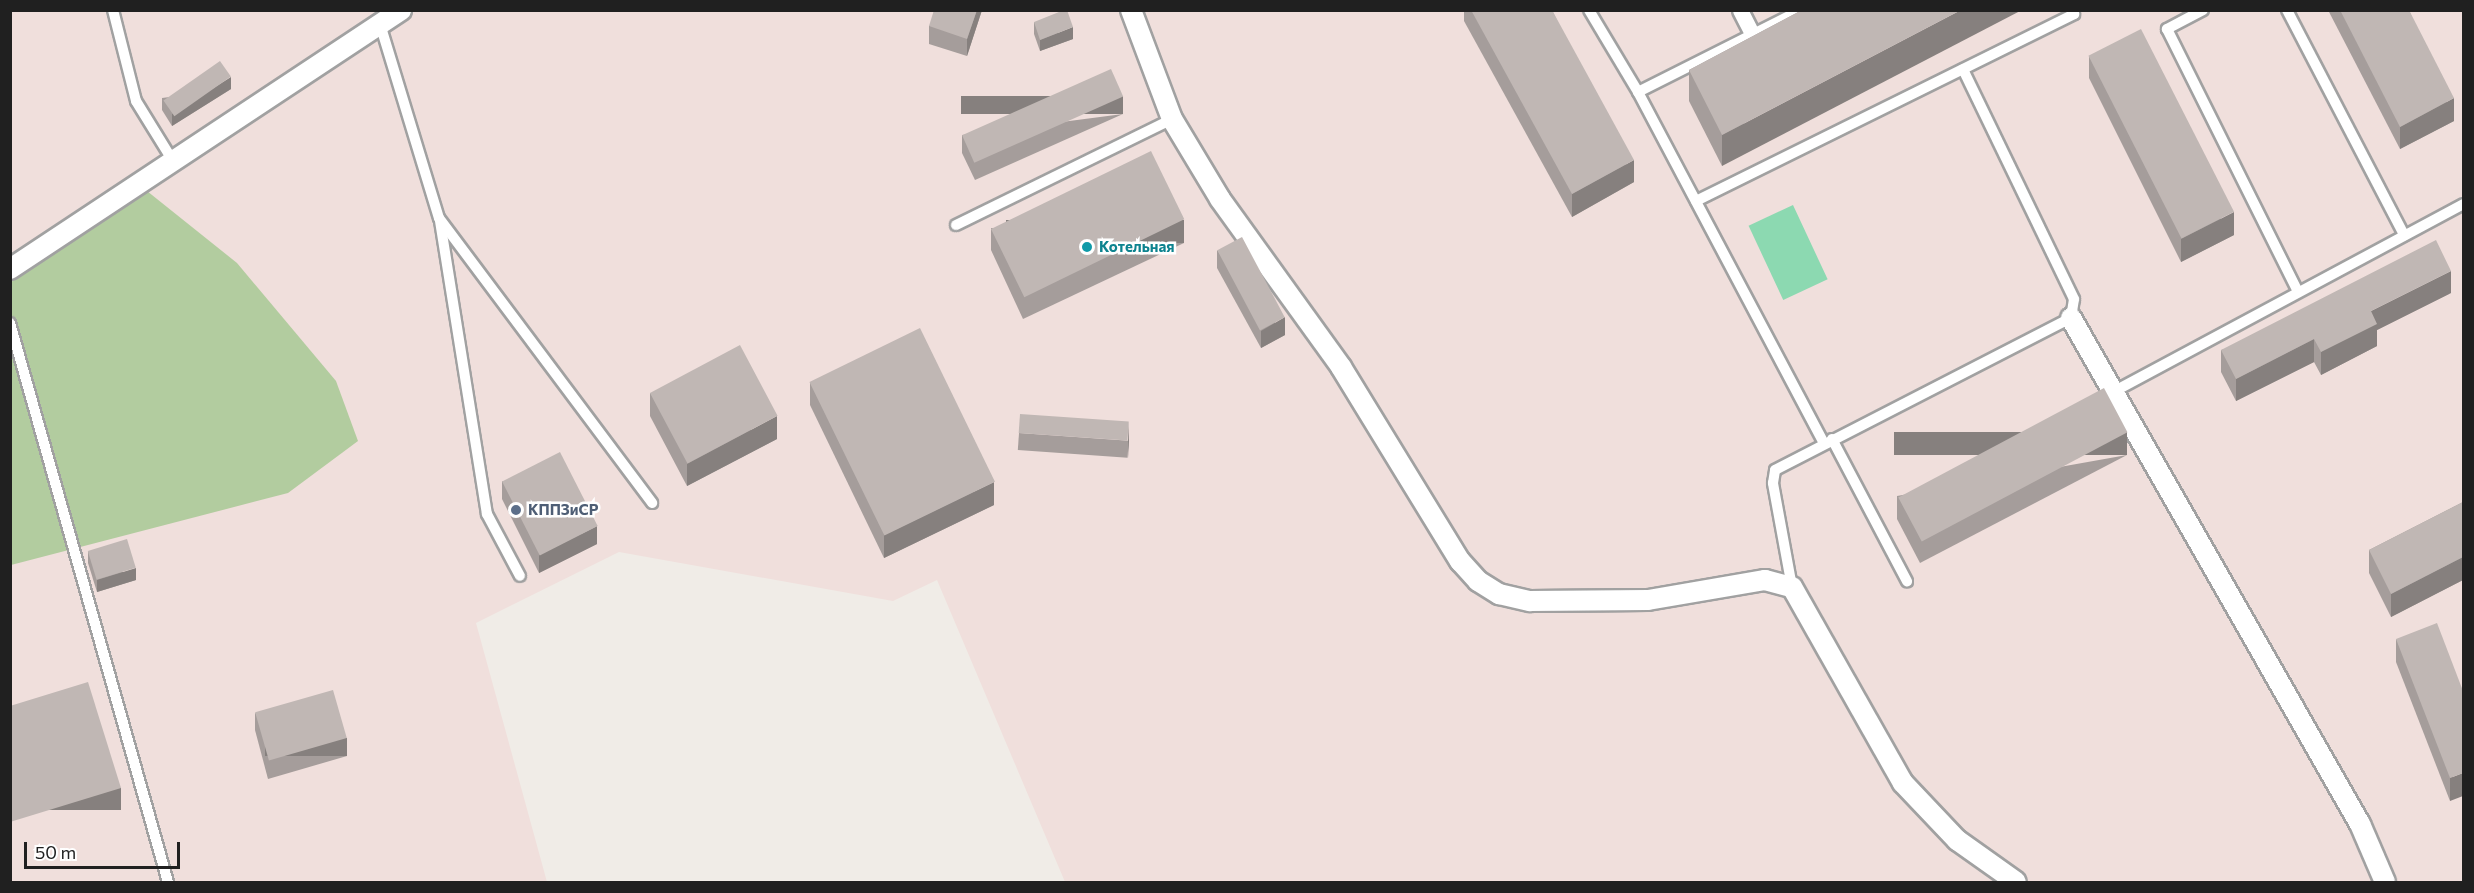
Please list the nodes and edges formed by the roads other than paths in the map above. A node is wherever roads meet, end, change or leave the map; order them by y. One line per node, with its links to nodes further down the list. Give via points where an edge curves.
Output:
1 (113, 10): 15 (lane, via 136,101)
2 (401, 10): 10 (street)
3 (1131, 10): 14 (street)
4 (1589, 10): 13 (lane)
5 (1740, 10): 11 (street)
6 (1801, 10): 11 (lane)
7 (2072, 10): 12 (lane, via 2074,14)
8 (2203, 10): 22 (lane, via 2167,29)
9 (2287, 10): 20 (lane)
10 (380, 24): 15 (street); 18 (lane)
11 (1753, 35): 13 (lane)
12 (1963, 69): 16 (lane); 23 (lane, via 2074,299)
13 (1638, 92): 16 (lane)
14 (1172, 119): 19 (lane); 30 (street, via 1220,199 1341,367 1460,561 1478,580 1499,594 1530,601 1648,600 1765,580)
15 (173, 161): 21 (street)
16 (1696, 201): 26 (lane)
17 (2463, 204): 20 (lane)
18 (439, 218): 27 (lane); 28 (lane, via 487,514)
19 (956, 225)
20 (2404, 235): 22 (lane)
21 (10, 269)
22 (2298, 292): 25 (lane)
23 (2072, 318): 25 (street); 26 (lane)
24 (10, 322): 31 (lane)
25 (2113, 392): 33 (street, via 2360,824)
26 (1828, 441): 29 (lane); 30 (lane, via 1775,470 1773,483)
27 (652, 503)
28 (520, 576)
29 (1907, 581)
30 (1792, 587): 32 (street, via 1903,783 1957,840)
31 (168, 882)
32 (2016, 882)
33 (2385, 882)

